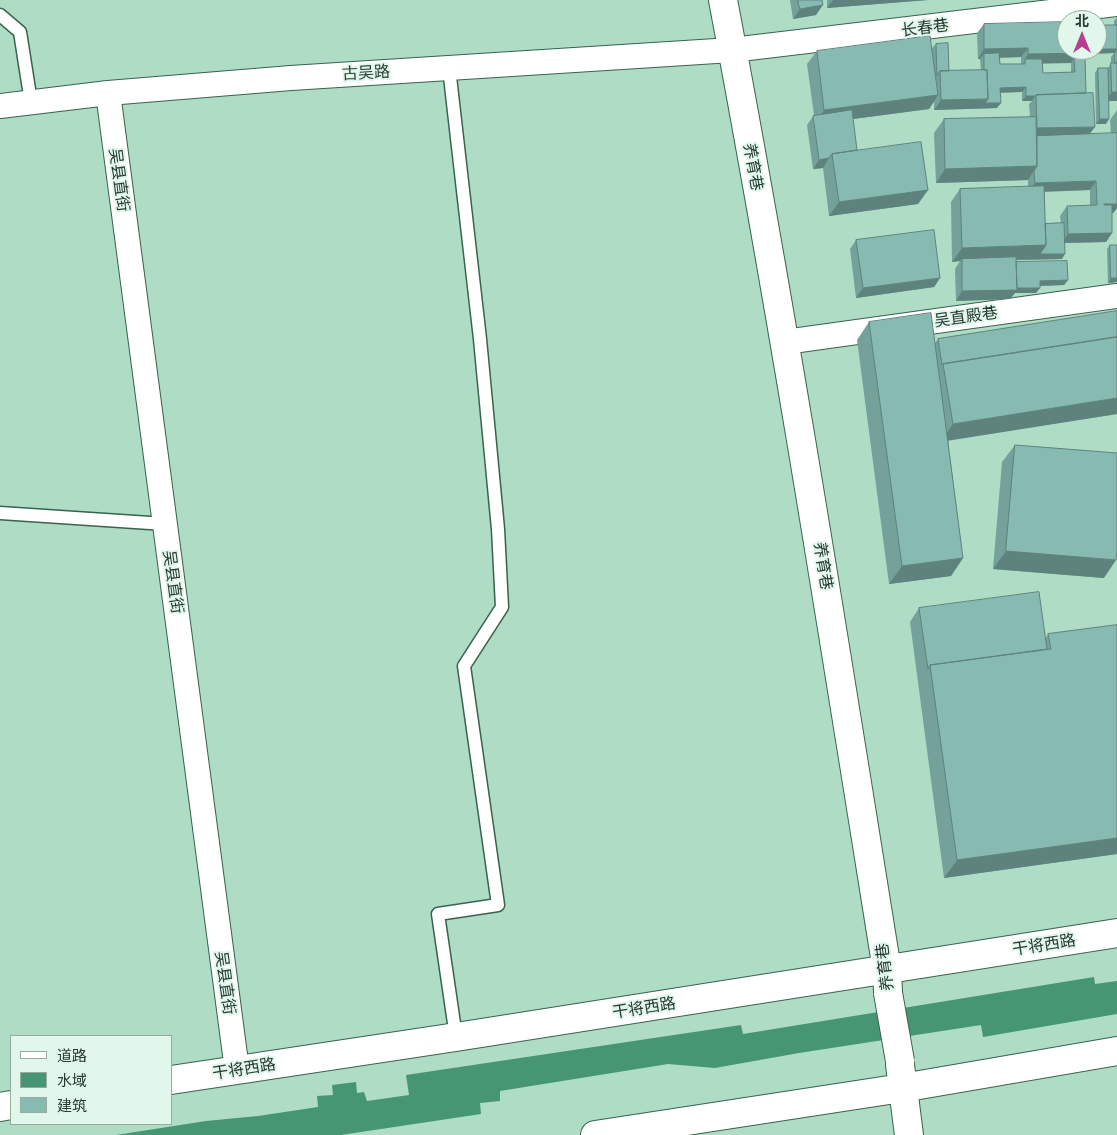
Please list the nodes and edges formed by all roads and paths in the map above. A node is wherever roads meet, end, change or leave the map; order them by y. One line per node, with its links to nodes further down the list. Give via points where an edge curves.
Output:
1 (723, 0): 4 (main road, 养育巷)
2 (1117, 4): 4 (street, 长春巷)
3 (0, 16): 7 (lane, via 20,32)
4 (732, 50): 5 (street, 古吴路); 10 (main road, 养育巷)
5 (449, 68): 6 (street, 古吴路); 15 (lane, via 479,329 502,607 464,666 498,905 438,914)
6 (108, 94): 7 (street, 古吴路); 12 (street, 吴县直街)
7 (31, 102): 8 (street, 古吴路)
8 (0, 106)
9 (1117, 296): 10 (street, 吴直殿巷)
10 (785, 342): 14 (main road, 养育巷)
11 (0, 513): 12 (lane)
12 (165, 524): 17 (street, 吴县直街)
13 (1117, 933): 14 (main road, 干将西路)
14 (888, 981): 15 (main road, 干将西路); 19 (main road, 养育巷, bridge)
15 (456, 1037): 17 (main road, 干将西路)
16 (1117, 1051): 19 (main road)
17 (237, 1070): 18 (main road, 干将西路)
18 (172, 1080)
19 (902, 1088): 20 (main road); 21 (main road, 养育巷)
20 (595, 1135)
21 (909, 1135)

